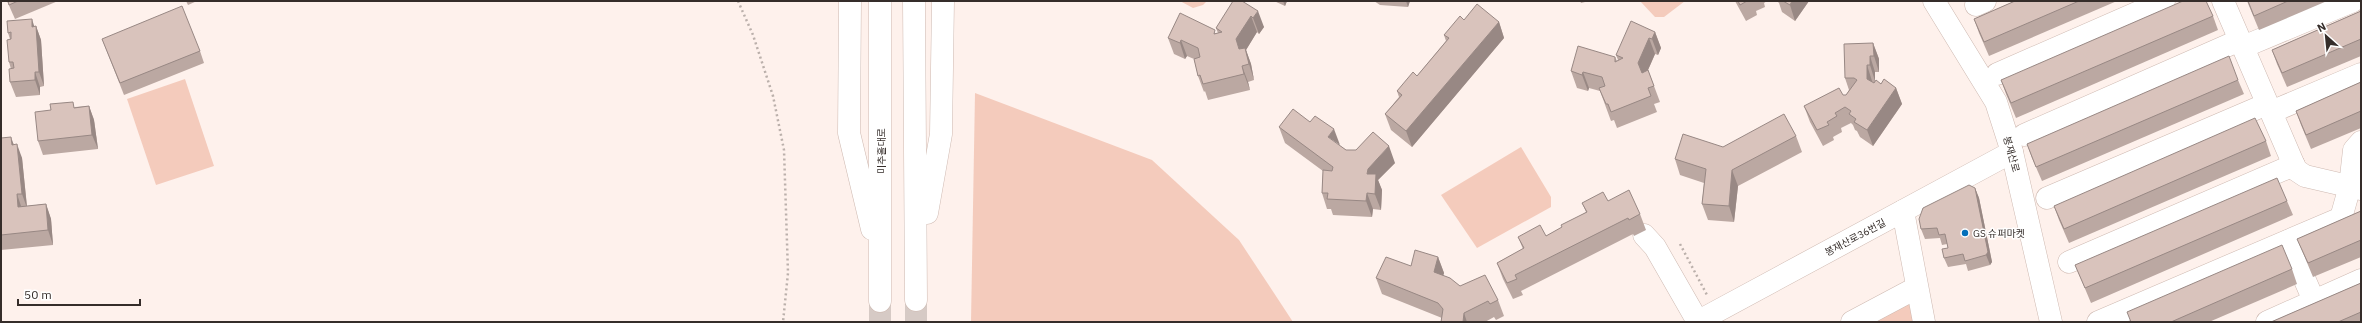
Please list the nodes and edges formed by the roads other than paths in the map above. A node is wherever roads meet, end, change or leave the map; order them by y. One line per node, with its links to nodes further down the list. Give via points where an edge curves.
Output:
1 (850, 1): 23 (main road, via 850,133)
2 (880, 1): 23 (main road, 미추홀대로)
3 (914, 1): 21 (main road)
4 (943, 1): 21 (main road, via 941,134)
5 (1934, 1): 14 (main road, 봉재산로)
6 (2164, 1): 10 (main road)
7 (2223, 1): 9 (main road)
8 (2354, 1): 9 (main road, 봉재산로36번길)
9 (2241, 44): 12 (main road); 14 (main road, 봉재산로36번길)
10 (1997, 74)
11 (2361, 74): 12 (main road)
12 (2269, 108): 15 (main road); 17 (main road)
13 (2361, 142): 16 (main road, via 2354,150)
14 (2018, 143): 18 (main road, 봉재산로36번길); 32 (main road, 봉재산로)
15 (2294, 165): 16 (main road, via 2296,170 2305,176); 22 (main road)
16 (2356, 188): 20 (main road, via 2341,218)
17 (2047, 198)
18 (1903, 211): 25 (main road); 29 (main road, 봉재산로36번길)
19 (1644, 235): 29 (main road, via 1656,247)
20 (2288, 241): 28 (main road); 33 (main road)
21 (918, 262): 26 (main road)
22 (2069, 262)
23 (881, 266): 27 (main road, 미추홀대로)
24 (2361, 280): 28 (main road)
25 (1916, 288): 30 (main road); 31 (main road)
26 (916, 300)
27 (880, 301)
28 (2314, 301): 34 (main road)
29 (1702, 319)
30 (1852, 322)
31 (1924, 322)
32 (2051, 322)
33 (2098, 322)
34 (2267, 322)

